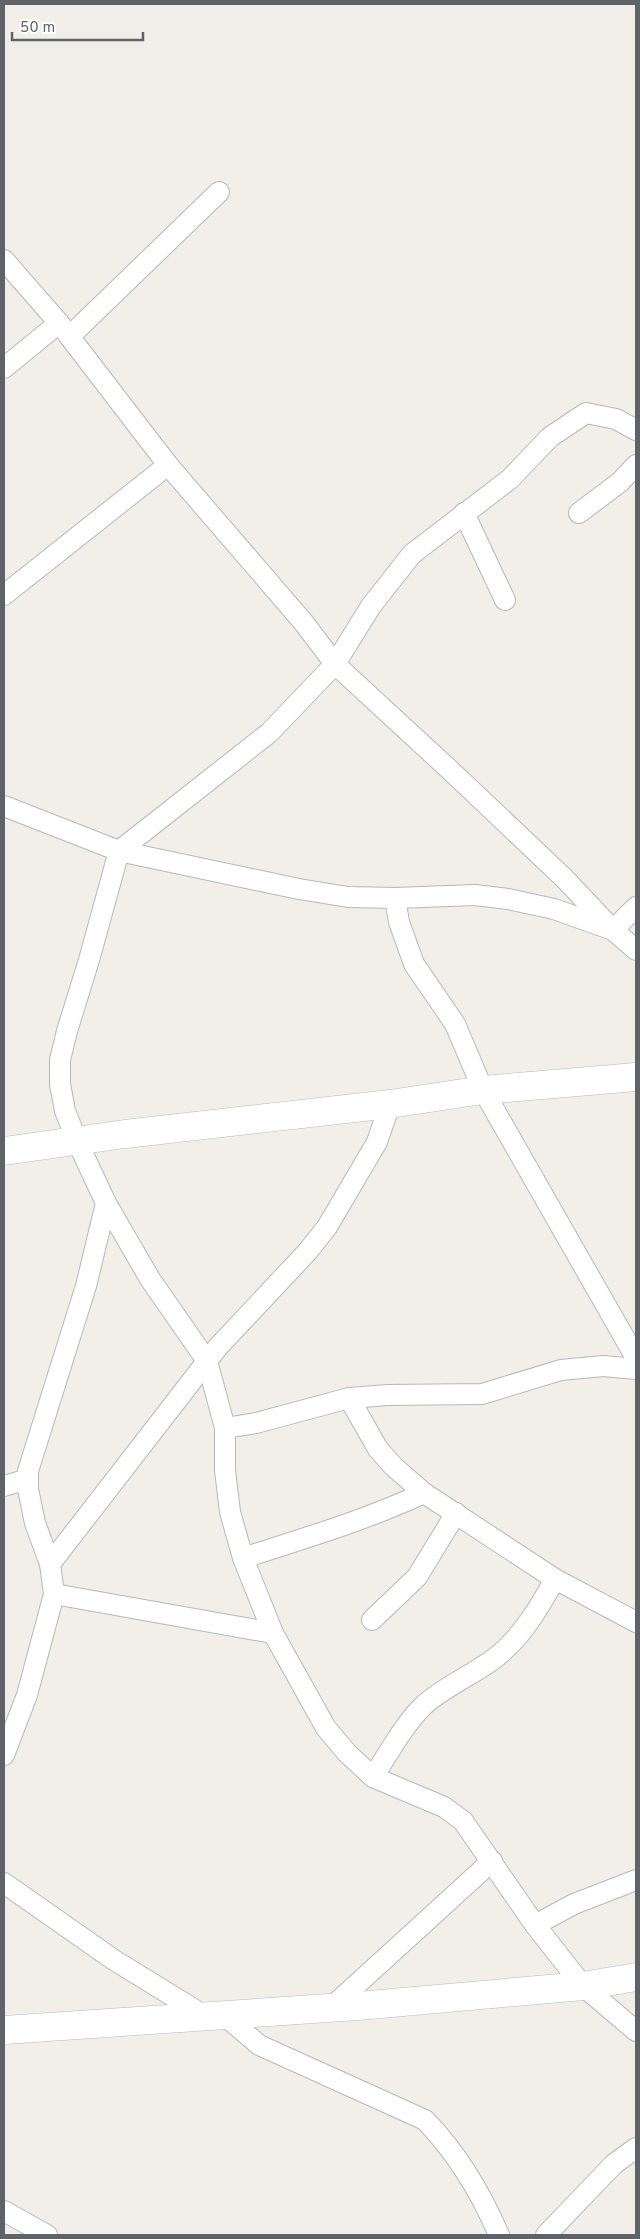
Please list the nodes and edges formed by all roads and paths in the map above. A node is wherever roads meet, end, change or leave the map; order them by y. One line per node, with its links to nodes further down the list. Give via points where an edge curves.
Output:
1 (219, 192): 3 (street)
2 (4, 260): 3 (street)
3 (64, 329): 4 (street); 6 (street)
4 (4, 368)
5 (636, 430): 8 (street, via 616,419 586,413 550,437 510,479)
6 (168, 465): 10 (street); 12 (street, via 304,623)
7 (636, 465): 9 (street)
8 (464, 513): 11 (street); 12 (street, via 412,554 371,606)
9 (580, 513)
10 (4, 595)
11 (506, 600)
12 (335, 664): 14 (street, via 269,733); 17 (street, via 565,878)
13 (4, 806): 14 (street)
14 (119, 850): 15 (street, via 299,889 348,897); 22 (street, via 60,1060 65,1111)
15 (395, 898): 17 (street, via 475,895 508,899 554,909); 20 (street, via 399,922 414,964 454,1024)
16 (636, 907): 17 (street)
17 (613, 930): 18 (street)
18 (636, 950)
19 (636, 1077): 20 (street)
20 (483, 1090): 21 (street); 25 (street)
21 (390, 1104): 22 (street); 26 (street, via 376,1142 327,1227)
22 (77, 1141): 23 (street); 24 (street)
23 (4, 1151)
24 (106, 1203): 26 (street, via 150,1279); 30 (street, via 86,1286)
25 (636, 1358)
26 (207, 1361): 29 (street); 35 (street)
27 (636, 1370): 28 (street, via 603,1366 561,1370 482,1394 388,1394)
28 (349, 1398): 29 (street); 32 (street, via 378,1449)
29 (225, 1428): 34 (street, via 230,1512)
30 (28, 1479): 31 (street); 35 (street, via 35,1523)
31 (4, 1486)
32 (424, 1493): 33 (street); 34 (street, via 349,1525)
33 (456, 1513): 36 (street); 38 (street, via 417,1578)
34 (243, 1558): 40 (street)
35 (50, 1564): 37 (street)
36 (555, 1579): 39 (street); 42 (street, via 531,1619 508,1646 419,1711)
37 (54, 1594): 40 (street); 41 (street, via 27,1695)
38 (372, 1620)
39 (636, 1622)
40 (273, 1633): 42 (street, via 326,1728)
41 (4, 1755)
42 (373, 1777): 43 (street, via 444,1807 463,1821)
43 (492, 1861): 46 (street); 49 (street)
44 (636, 1880): 46 (street, via 574,1904)
45 (4, 1883): 50 (street, via 114,1960)
46 (535, 1924): 48 (street)
47 (636, 1977): 48 (street)
48 (583, 1986): 49 (street); 52 (street)
49 (332, 2006): 50 (street)
50 (214, 2015): 51 (street); 56 (street, via 259,2045 425,2120 445,2140 474,2184)
51 (4, 2030)
52 (636, 2031)
53 (636, 2148): 57 (street, via 614,2164)
54 (4, 2211): 55 (street)
55 (47, 2235)
56 (499, 2235)
57 (546, 2235)

